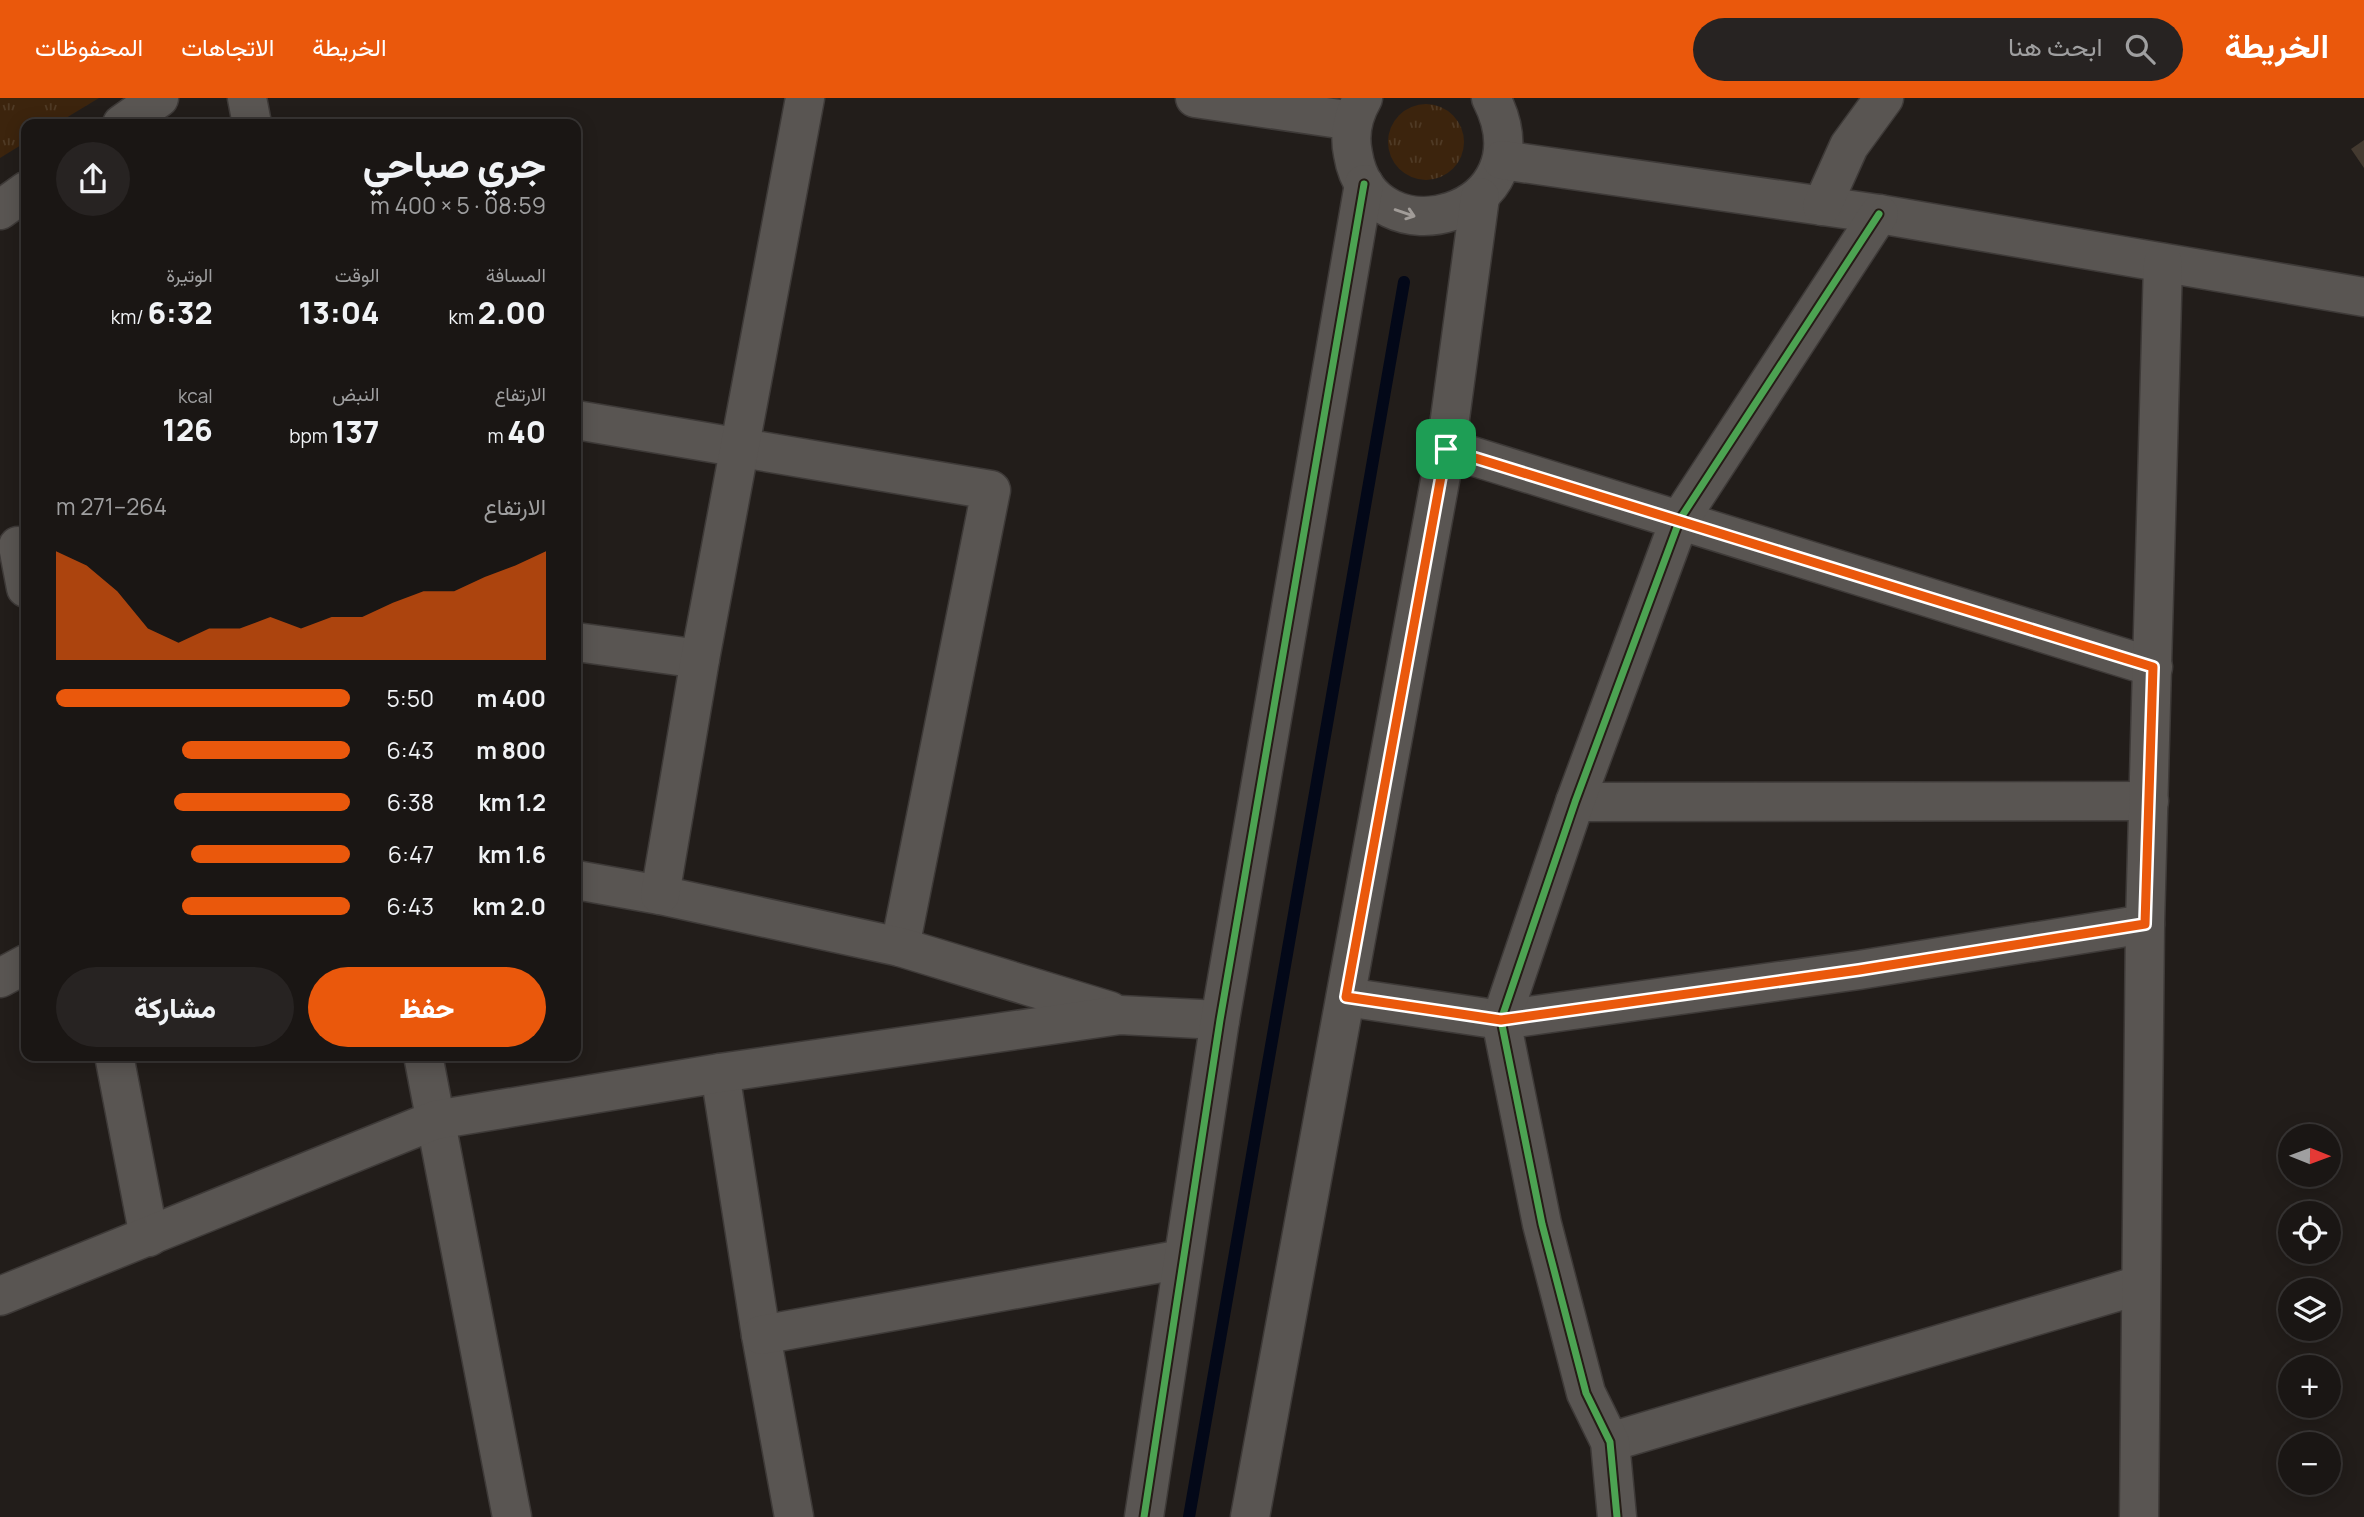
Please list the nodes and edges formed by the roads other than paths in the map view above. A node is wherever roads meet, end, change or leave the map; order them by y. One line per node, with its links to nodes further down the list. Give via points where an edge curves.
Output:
1 (159, 98): 8 (street)
2 (247, 98): 9 (street)
3 (805, 98): 20 (street)
4 (1195, 98): 7 (street)
5 (1492, 98): 10 (street, via 1501,116)
6 (1885, 98): 14 (street, via 1849,146)
7 (1358, 109): 11 (street, via 1351,143)
8 (129, 119)
9 (251, 119)
10 (1502, 160): 13 (street); 14 (street)
11 (1364, 184): 13 (street, one-way to 13, via 1398,212 1419,217 1441,216); 38 (street)
12 (21, 195): 15 (street)
13 (1480, 197): 21 (street)
14 (1822, 206): 16 (street)
15 (0, 210)
16 (1879, 214): 17 (street); 22 (street)
17 (2162, 263): 18 (street); 27 (street)
18 (2364, 297)
19 (581, 421): 20 (street)
20 (742, 447): 26 (street); 33 (street, via 990,490)
21 (1446, 449): 22 (street); 36 (street)
22 (1680, 519): 27 (street); 29 (street)
23 (15, 548): 24 (street)
24 (21, 570)
25 (581, 643): 26 (street)
26 (700, 659): 31 (street)
27 (2153, 667): 28 (street)
28 (2149, 801): 29 (street); 32 (street)
29 (1575, 802): 39 (street)
30 (581, 881): 31 (street)
31 (660, 895): 33 (street)
32 (2145, 924): 39 (street); 46 (street)
33 (900, 947): 37 (street)
34 (21, 967): 35 (street)
35 (0, 978)
36 (1346, 997): 39 (street); 53 (street)
37 (1121, 1015): 38 (street); 42 (street)
38 (1220, 1020): 45 (street)
39 (1501, 1020): 49 (street, via 1542,1224 1582,1380)
40 (115, 1061): 44 (street)
41 (424, 1061): 43 (street)
42 (720, 1073): 43 (street); 48 (street)
43 (435, 1120): 44 (street); 50 (street)
44 (149, 1237): 47 (street)
45 (1183, 1259): 48 (street); 52 (street)
46 (2140, 1285): 49 (street); 55 (street)
47 (0, 1296)
48 (761, 1335): 51 (street)
49 (1610, 1442): 54 (street)
50 (512, 1517)
51 (794, 1517)
52 (1144, 1517)
53 (1250, 1517)
54 (1616, 1517)
55 (2139, 1517)

